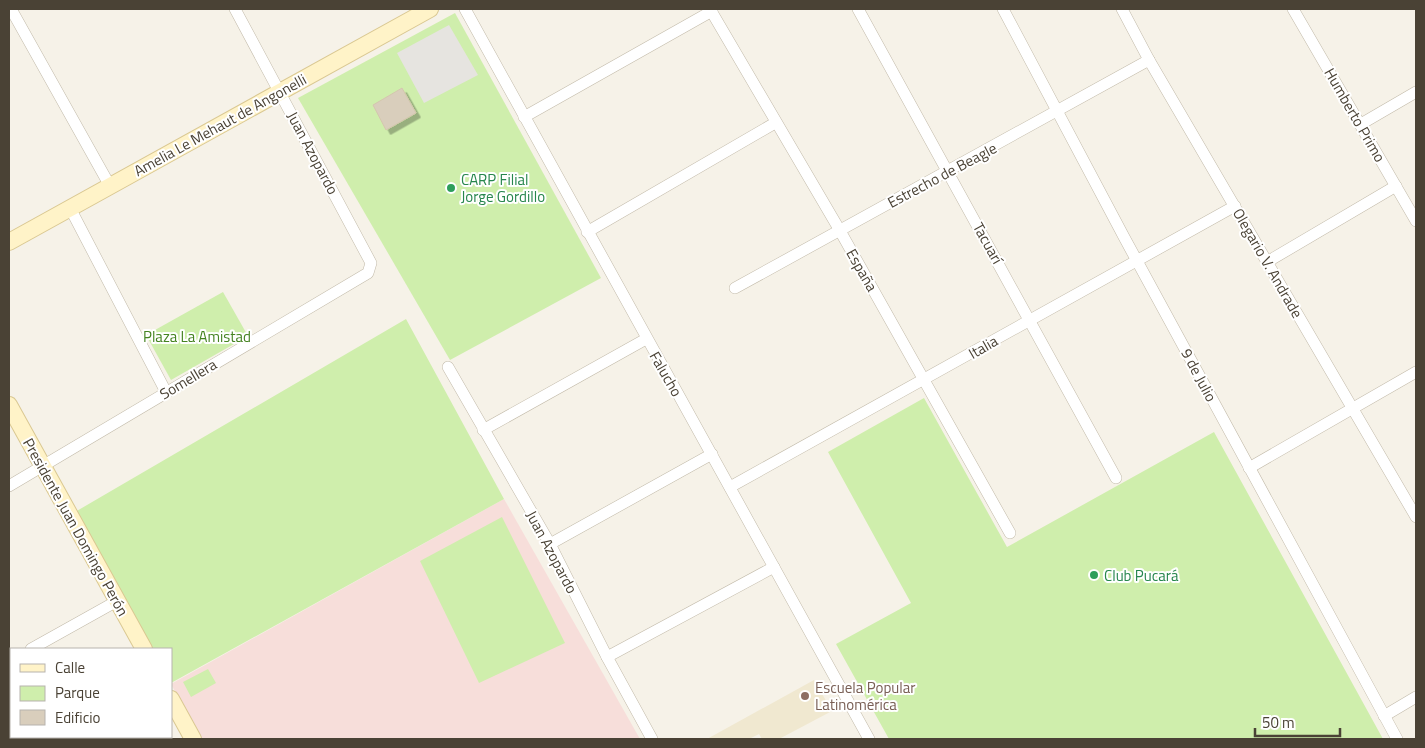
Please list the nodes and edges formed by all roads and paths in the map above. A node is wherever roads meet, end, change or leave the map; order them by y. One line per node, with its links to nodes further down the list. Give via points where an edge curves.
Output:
1 (11, 9): 18 (street)
2 (235, 9): 11 (street, Juan Azopardo)
3 (430, 9): 11 (street, Amelia Le Mehaut de Angonelli)
4 (465, 9): 14 (street, Falucho)
5 (858, 9): 17 (street, Tacuarí)
6 (1003, 9): 13 (street, 9 de Julio)
7 (1122, 9): 10 (street, Olegario V. Andrade)
8 (1293, 9): 16 (street, Humberto Primo)
9 (711, 10): 14 (street); 15 (street, España)
10 (1149, 60): 13 (street, Estrecho de Beagle); 20 (street, Olegario V. Andrade)
11 (281, 92): 18 (street, Amelia Le Mehaut de Angonelli); 28 (street, Juan Azopardo, via 371,263)
12 (1416, 92): 16 (street)
13 (1058, 112): 17 (street, Estrecho de Beagle); 26 (street, 9 de Julio)
14 (524, 117): 24 (street, Falucho)
15 (775, 123): 23 (street, España); 24 (street)
16 (1360, 124): 19 (street, Humberto Primo)
17 (948, 172): 23 (street, Estrecho de Beagle); 30 (street, Tacuarí)
18 (110, 186): 21 (street, Amelia Le Mehaut de Angonelli)
19 (1396, 186): 22 (street, Humberto Primo); 27 (street)
20 (1236, 206): 26 (street, Italia); 27 (street, Olegario V. Andrade)
21 (70, 208): 25 (street, Amelia Le Mehaut de Angonelli); 35 (street)
22 (1416, 221)
23 (839, 229): 29 (street, Estrecho de Beagle); 34 (street, España)
24 (587, 232): 31 (street, Falucho)
25 (9, 242)
26 (1138, 260): 30 (street, Italia); 41 (street, 9 de Julio)
27 (1267, 262): 37 (street, Olegario V. Andrade)
28 (368, 273): 35 (street, Somellera)
29 (735, 288)
30 (1030, 320): 34 (street, Italia); 42 (street, Tacuarí)
31 (646, 339): 38 (street); 39 (street, Falucho)
32 (448, 368): 38 (street, Juan Azopardo)
33 (1416, 372): 37 (street)
34 (924, 380): 44 (street, Italia); 46 (street, España)
35 (166, 392): 40 (street, Somellera)
36 (9, 405): 40 (street, Presidente Juan Domingo Perón)
37 (1352, 409): 41 (street); 45 (street, Olegario V. Andrade)
38 (483, 430): 47 (street, Juan Azopardo)
39 (712, 454): 44 (street, Falucho); 47 (street)
40 (44, 467): 43 (street, Somellera); 49 (street, Presidente Juan Domingo Perón)
41 (1249, 468): 55 (street, 9 de Julio)
42 (1116, 478)
43 (9, 486)
44 (730, 487): 48 (street, Falucho)
45 (1416, 517)
46 (1010, 533)
47 (550, 544): 52 (street, Juan Azopardo)
48 (774, 567): 52 (street); 58 (street, Falucho)
49 (118, 601): 50 (street); 51 (street, Presidente Juan Domingo Perón)
50 (33, 648)
51 (143, 648)
52 (606, 657): 57 (street, Juan Azopardo)
53 (1416, 698): 55 (street)
54 (172, 701): 56 (street)
55 (1384, 716): 59 (street, 9 de Julio)
56 (192, 739)
57 (652, 739)
58 (870, 739)
59 (1397, 739)

